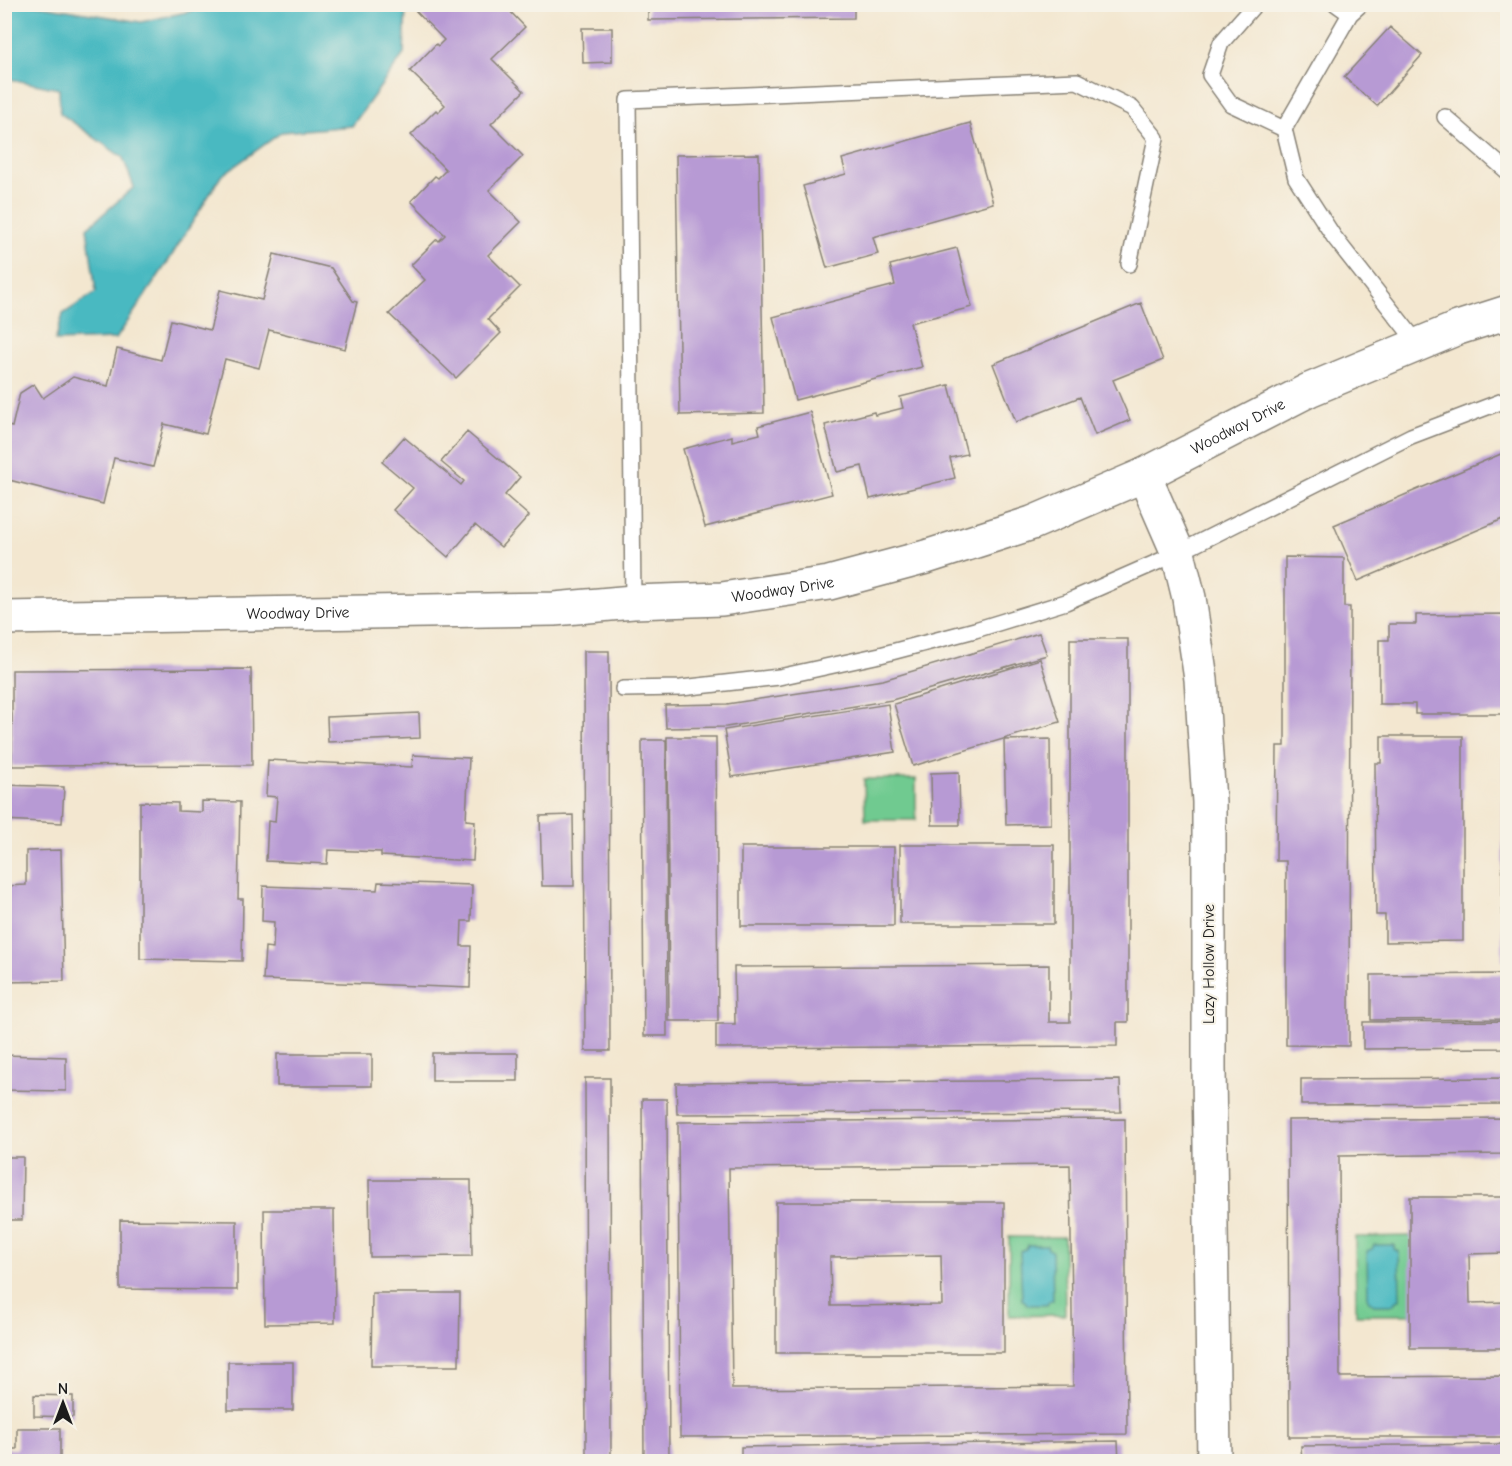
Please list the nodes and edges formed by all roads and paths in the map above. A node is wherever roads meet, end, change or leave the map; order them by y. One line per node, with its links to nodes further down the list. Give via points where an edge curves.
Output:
1 (1255, 4): 5 (lane, via 1221,43 1210,75 1231,104)
2 (1336, 4): 3 (lane)
3 (1356, 9): 5 (lane)
4 (1445, 117): 6 (lane)
5 (1284, 129): 9 (lane, via 1296,178 1334,237)
6 (1508, 172)
7 (1129, 264): 13 (lane, via 1156,138 1132,108 1077,81 628,100)
8 (1508, 312): 9 (street, Woodway Drive)
9 (1418, 344): 11 (street, Woodway Drive, via 1309,390)
10 (1508, 399): 12 (lane, via 1411,436)
11 (1144, 475): 12 (street, Lazy Hollow Drive); 13 (street, Woodway Drive, via 1032,523 829,583 722,600)
12 (1178, 553): 15 (lane, via 1066,602 880,655 779,677 681,688); 16 (street, Lazy Hollow Drive, via 1201,679 1209,802)
13 (633, 602): 14 (street, Woodway Drive, via 554,609)
14 (4, 618)
15 (623, 689)
16 (1214, 1461)

